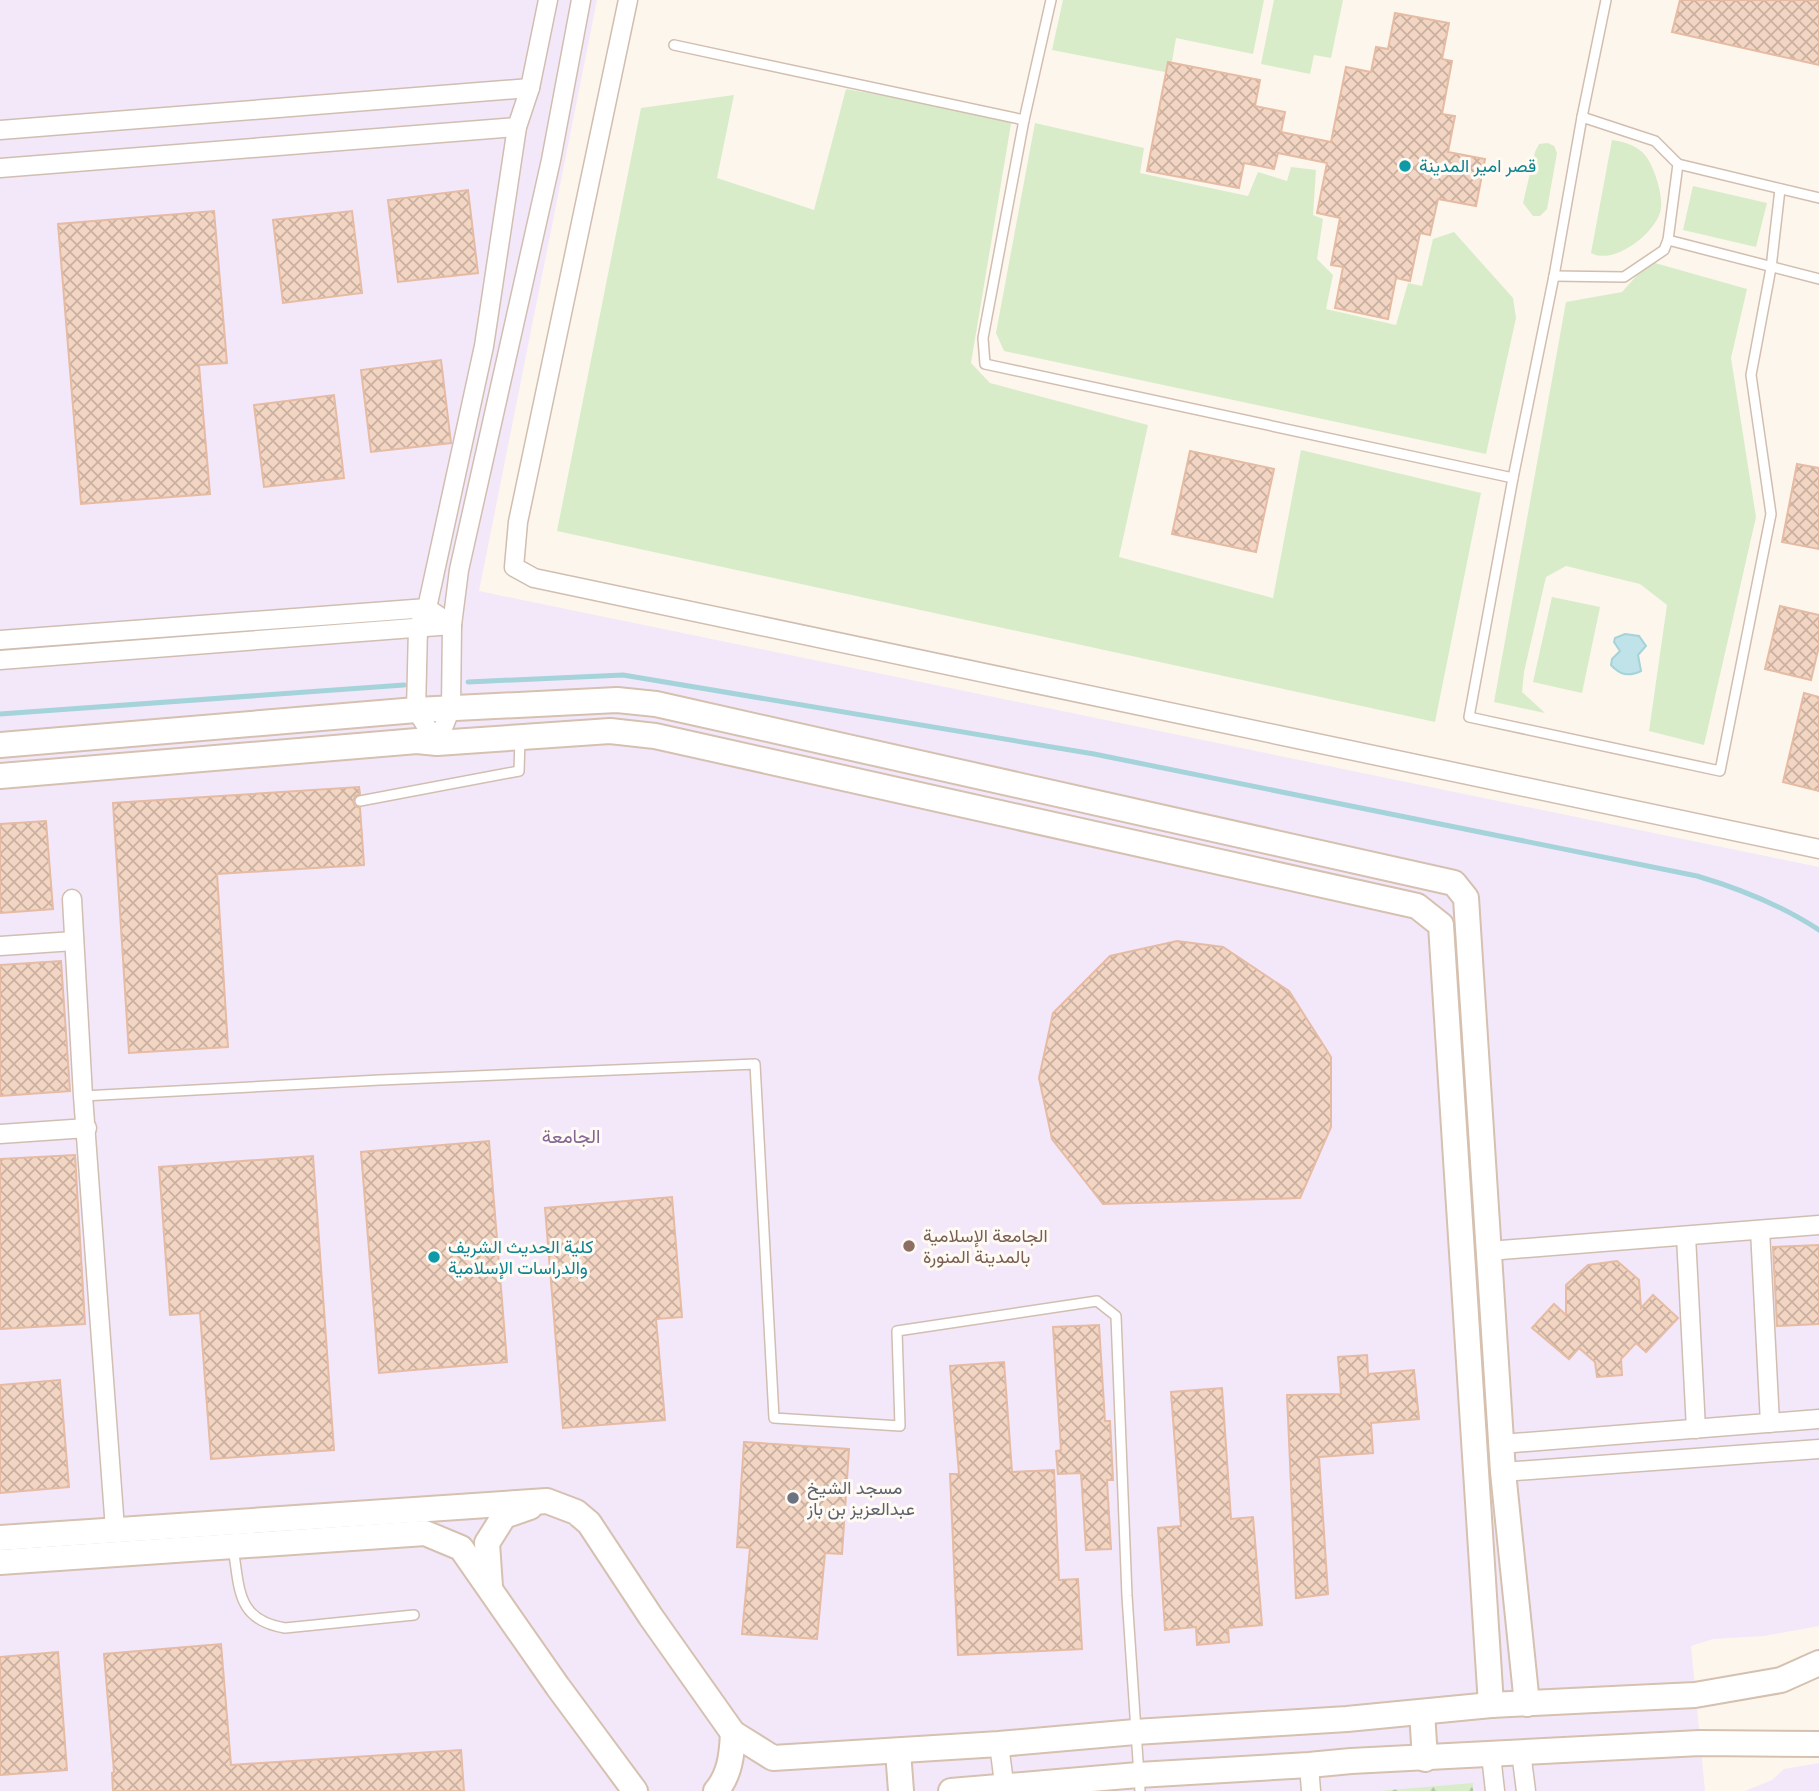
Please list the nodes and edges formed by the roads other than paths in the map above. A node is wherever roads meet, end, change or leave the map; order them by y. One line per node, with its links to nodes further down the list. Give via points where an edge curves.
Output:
1 (548, 0): 7 (street)
2 (581, 0): 22 (street, via 551,160 459,570)
3 (628, 0): 33 (street, via 518,522 514,567 534,578)
4 (1051, 0): 9 (lane)
5 (1606, 0): 8 (lane)
6 (674, 45): 9 (lane)
7 (530, 88): 10 (street); 11 (street)
8 (1582, 117): 12 (lane, via 1655,141); 18 (lane)
9 (1024, 120): 20 (lane, via 983,338 985,364)
10 (517, 127): 13 (street); 21 (street, via 484,346)
11 (0, 130)
12 (1678, 164): 14 (lane); 16 (lane)
13 (0, 168)
14 (1780, 189): 15 (lane); 17 (lane)
15 (1819, 198)
16 (1668, 240): 17 (lane); 18 (lane, via 1664,250 1624,277)
17 (1770, 268): 19 (lane); 20 (lane, via 1751,375 1771,514 1720,771 1469,717)
18 (1554, 276): 20 (lane)
19 (1819, 279)
20 (1513, 478)
21 (427, 608): 22 (street); 23 (street); 24 (street)
22 (452, 625): 23 (street); 26 (street)
23 (418, 628): 25 (street); 27 (street)
24 (0, 640)
25 (0, 660)
26 (451, 708): 27 (main road); 29 (street); 43 (main road, via 617,699 656,705 1454,883 1466,898)
27 (416, 710): 29 (street); 30 (main road)
28 (520, 737): 29 (main road); 32 (lane, via 519,771); 59 (main road, via 610,732 655,736 1417,906 1441,925)
29 (437, 743): 31 (main road, via 417,741)
30 (0, 745)
31 (0, 776)
32 (360, 801)
33 (1819, 849)
34 (72, 899): 35 (street)
35 (74, 941): 36 (street); 37 (street)
36 (0, 946)
37 (83, 1096): 38 (street); 61 (lane, via 755,1065 774,1418 900,1426 897,1331 1097,1301 1116,1316)
38 (87, 1128): 39 (street); 51 (street)
39 (0, 1134)
40 (1819, 1225): 41 (street)
41 (1760, 1230): 42 (street); 45 (street)
42 (1686, 1236): 43 (street); 46 (street)
43 (1489, 1251): 47 (main road)
44 (1819, 1419): 45 (street)
45 (1770, 1423): 46 (street)
46 (1696, 1429): 47 (street)
47 (1501, 1444): 49 (main road)
48 (1819, 1449): 49 (street)
49 (1503, 1472): 58 (main road)
50 (547, 1501): 51 (main road); 55 (main road, via 504,1516 487,1543); 62 (main road, via 576,1512 589,1523)
51 (115, 1530): 52 (main road)
52 (0, 1538)
53 (232, 1546): 54 (main road); 55 (main road, via 425,1533 461,1548); 56 (lane, via 242,1599 265,1625 285,1628)
54 (0, 1562)
55 (490, 1587): 72 (main road)
56 (414, 1615)
57 (1819, 1663): 58 (main road, via 1781,1680 1695,1695)
58 (1527, 1703): 59 (main road)
59 (1491, 1705): 60 (main road)
60 (1423, 1712): 61 (main road); 68 (main road)
61 (1135, 1732): 63 (main road); 70 (lane)
62 (733, 1733): 65 (main road, via 773,1758); 73 (main road, via 732,1756)
63 (999, 1744): 65 (main road); 71 (street)
64 (1819, 1744): 66 (main road, via 1700,1743)
65 (898, 1751): 74 (main road)
66 (1521, 1752): 67 (main road); 78 (street)
67 (1491, 1755): 68 (main road); 77 (street)
68 (1425, 1759): 69 (main road)
69 (1309, 1765): 70 (main road); 76 (street)
70 (1139, 1783): 71 (main road)
71 (1005, 1788): 75 (main road)
72 (635, 1791)
73 (716, 1791)
74 (901, 1791)
75 (951, 1791)
76 (1311, 1791)
77 (1495, 1791)
78 (1527, 1791)

